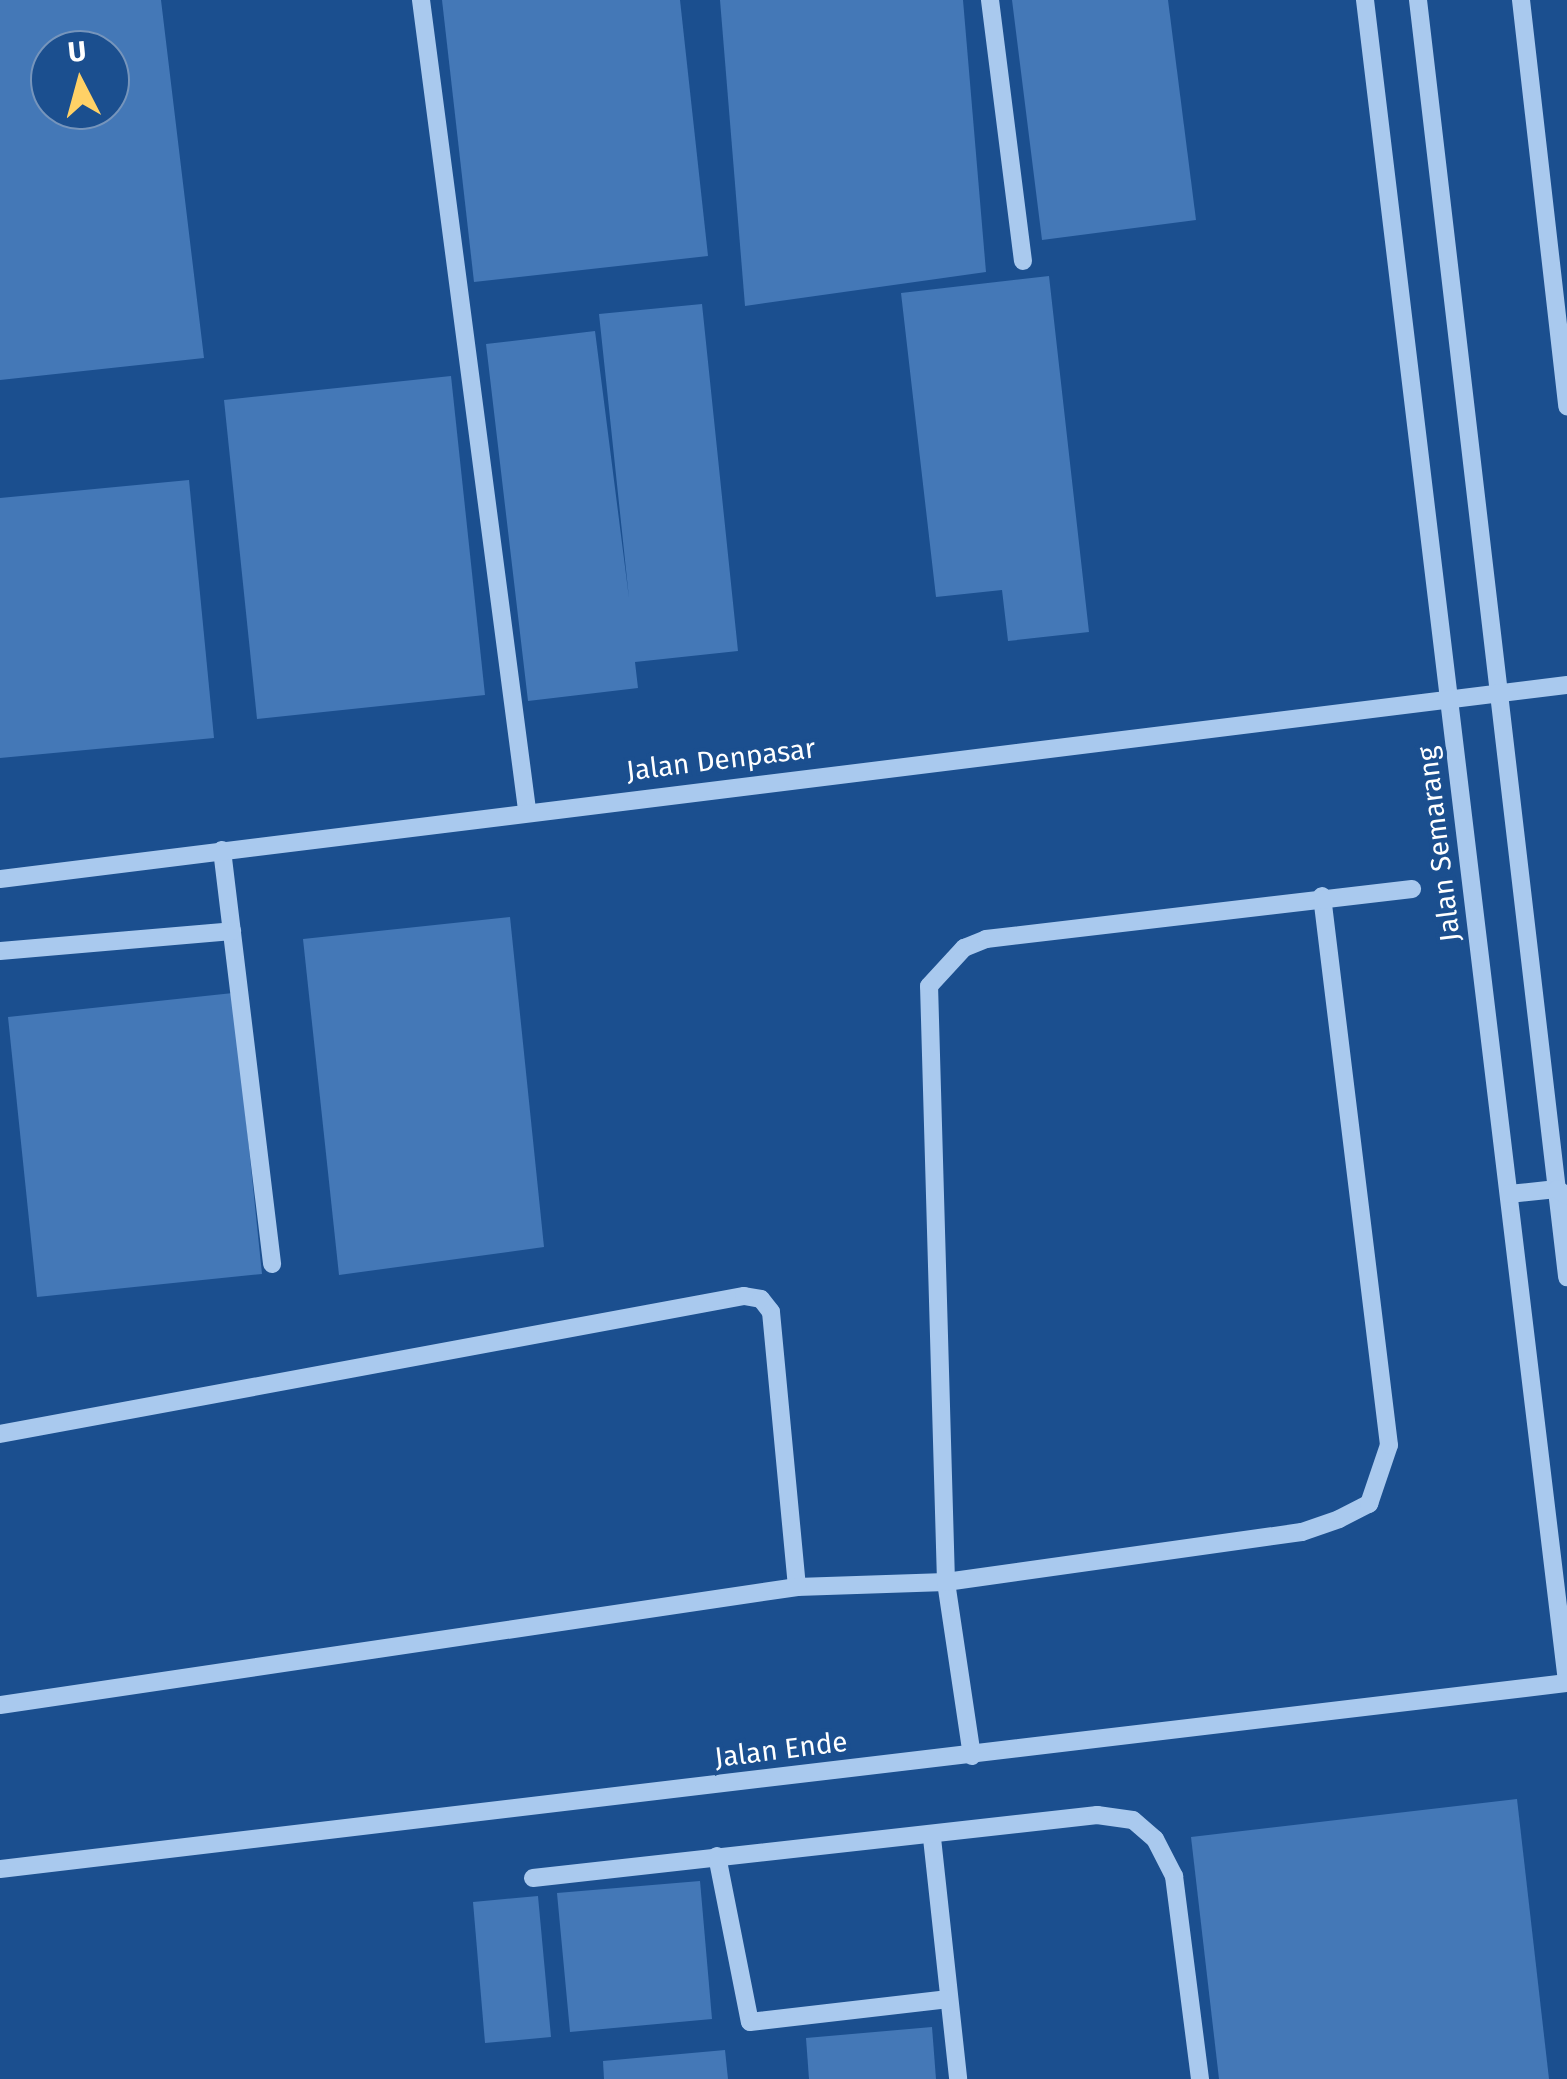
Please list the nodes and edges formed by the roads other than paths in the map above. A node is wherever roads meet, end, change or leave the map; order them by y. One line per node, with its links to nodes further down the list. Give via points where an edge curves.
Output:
1 (421, 0): 11 (lane)
2 (990, 0): 6 (lane)
3 (1365, 0): 10 (lane, Jalan Semarang)
4 (1418, 0): 9 (lane)
5 (1522, 0): 7 (lane)
6 (1023, 262)
7 (1567, 406)
8 (1567, 685): 9 (lane, Jalan Denpasar)
9 (1500, 696): 10 (lane, Jalan Denpasar); 18 (lane)
10 (1450, 704): 11 (lane, Jalan Denpasar); 19 (lane, Jalan Semarang)
11 (527, 810): 12 (lane, Jalan Denpasar)
12 (222, 850): 13 (lane, Jalan Denpasar); 16 (lane)
13 (0, 879)
14 (1412, 889): 15 (lane)
15 (1322, 896): 23 (lane, via 986,940 964,948 929,986); 23 (lane, via 1389,1446 1369,1504 1302,1532)
16 (232, 931): 17 (lane); 20 (lane)
17 (0, 951)
18 (1562, 1192): 19 (lane); 21 (lane)
19 (1509, 1194): 25 (lane, Jalan Semarang)
20 (272, 1264)
21 (1567, 1277)
22 (0, 1434): 24 (lane, via 744,1296 761,1299 771,1312)
23 (946, 1582): 24 (lane); 27 (lane)
24 (797, 1588): 26 (lane)
25 (1567, 1682): 27 (lane, Jalan Ende)
26 (0, 1706)
27 (972, 1756): 30 (lane, Jalan Ende)
28 (932, 1838): 29 (lane); 32 (lane); 34 (lane, via 1097,1815 1134,1820 1155,1839 1174,1876)
29 (717, 1856): 31 (lane); 32 (lane, via 750,2022)
30 (0, 1868)
31 (533, 1878)
32 (949, 1998): 33 (lane)
33 (958, 2079)
34 (1200, 2079)

